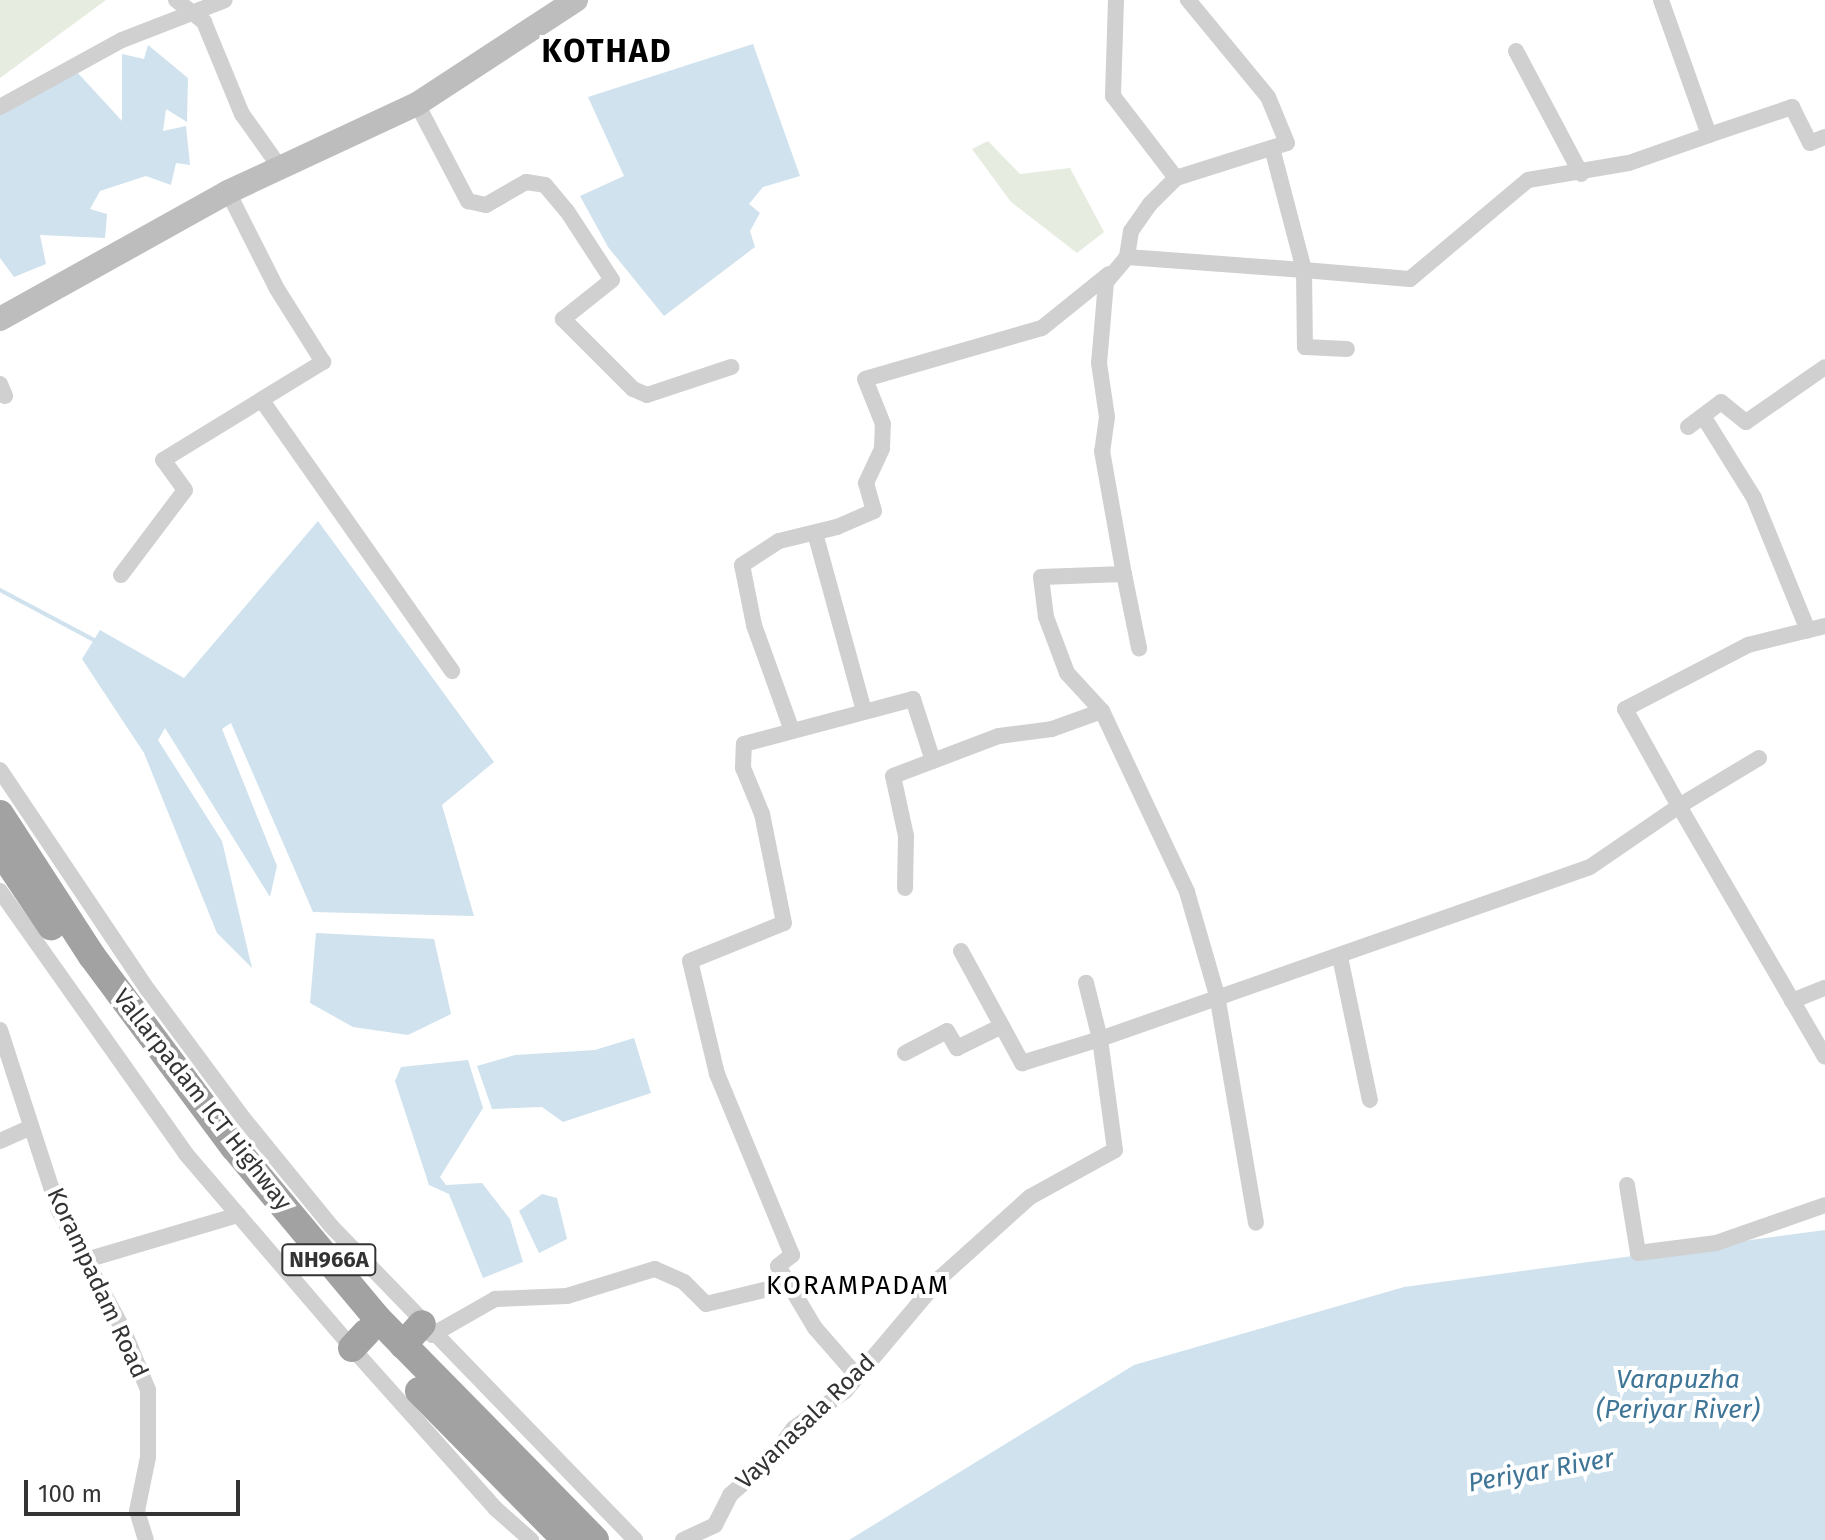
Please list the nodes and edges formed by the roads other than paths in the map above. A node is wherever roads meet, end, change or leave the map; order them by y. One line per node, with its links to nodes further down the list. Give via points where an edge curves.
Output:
1 (176, 0): 7 (street)
2 (225, 0): 7 (street)
3 (576, 0): 9 (main road)
4 (1116, 0): 16 (street, via 1113,96)
5 (1188, 0): 13 (street, via 1268,97 1287,143)
6 (1661, 0): 11 (street)
7 (190, 15): 10 (street, via 122,40); 14 (street, via 204,22 242,114)
8 (1516, 51): 15 (street)
9 (417, 104): 14 (main road, via 349,139); 23 (street, via 468,201 486,205 526,182 545,185 567,211 612,280 563,319 633,389 647,395)
10 (0, 107)
11 (1709, 135): 12 (street, via 1792,107 1810,143); 15 (street)
12 (1825, 137)
13 (1272, 148): 16 (street); 19 (street)
14 (279, 166): 17 (main road)
15 (1581, 174): 19 (street, via 1528,180 1410,279)
16 (1176, 178): 18 (street, via 1131,231)
17 (228, 192): 21 (main road); 25 (street, via 277,289 323,362)
18 (1127, 257): 19 (street); 20 (street)
19 (1304, 270): 22 (street, via 1305,347)
20 (1109, 274): 28 (street, via 1042,328 912,361 865,379 883,424 882,448 866,483 874,511); 29 (street, via 1099,363 1107,417 1102,451)
21 (0, 319)
22 (1347, 349)
23 (731, 367)
24 (1825, 367): 26 (street, via 1746,422 1721,402)
25 (263, 402): 30 (street, via 163,460 185,490); 34 (street)
26 (1703, 416): 27 (street); 32 (street, via 1754,498)
27 (1688, 427)
28 (815, 533): 35 (street); 37 (street, via 779,541 742,565 754,625)
29 (1124, 574): 33 (street); 36 (street, via 1041,577 1046,617 1067,673)
30 (121, 575)
31 (1825, 626): 32 (street)
32 (1808, 630): 41 (street, via 1748,645 1625,709)
33 (1139, 648)
34 (452, 671)
35 (864, 711): 37 (street); 39 (street, via 913,699)
36 (1102, 711): 39 (street, via 1052,729 999,736); 51 (street, via 1187,892)
37 (791, 728): 66 (street, via 744,744 743,768 762,814 784,923 690,961 717,1074 792,1255 778,1266)
38 (1759, 758): 41 (street)
39 (933, 761): 44 (street, via 893,776 906,836)
40 (0, 770): 67 (street, via 243,1118)
41 (1679, 806): 47 (street, via 1590,867); 52 (street)
42 (0, 814): 48 (highway, Vallarpadam ICT Highway / NH966A)
43 (0, 850): 48 (highway, Vallarpadam ICT Highway / NH966A)
44 (905, 888)
45 (0, 891): 63 (street, via 88,1023)
46 (961, 951): 53 (street)
47 (1340, 957): 51 (street); 58 (street)
48 (86, 963): 68 (highway, Vallarpadam ICT Highway / NH966A, via 224,1164); 69 (highway, Vallarpadam ICT Highway / NH966A)
49 (1086, 983): 55 (street)
50 (1825, 988): 52 (street)
51 (1217, 995): 55 (street); 64 (street)
52 (1792, 1001): 57 (street)
53 (1002, 1026): 55 (street, via 1022,1063); 56 (street, via 957,1048 947,1031)
54 (0, 1030): 59 (street, Korampadam Road)
55 (1100, 1039): 70 (street, Vayanasala Road, via 1115,1150 1030,1197 940,1278)
56 (905, 1053)
57 (1825, 1057)
58 (1370, 1100)
59 (31, 1127): 60 (street); 65 (street, Korampadam Road, via 58,1209)
60 (0, 1141)
61 (1627, 1185): 62 (street, via 1638,1253 1716,1243)
62 (1825, 1205)
63 (238, 1215): 65 (street); 68 (street)
64 (1256, 1223)
65 (86, 1260): 71 (street, Korampadam Road, via 148,1390 148,1457 137,1511)
66 (789, 1284): 67 (street, via 706,1304 684,1282 655,1269 567,1296 495,1299); 70 (street, via 815,1328)
67 (427, 1329): 69 (highway); 75 (street)
68 (359, 1340): 72 (street, via 496,1509); 73 (highway, Vallarpadam ICT Highway / NH966A)
69 (403, 1345): 74 (highway, Vallarpadam ICT Highway / NH966A)
70 (857, 1376): 76 (street, Vayanasala Road, via 793,1429 772,1458 730,1495 715,1525)
71 (146, 1540)
72 (531, 1540)
73 (566, 1540)
74 (595, 1540)
75 (635, 1540)
76 (683, 1540)

